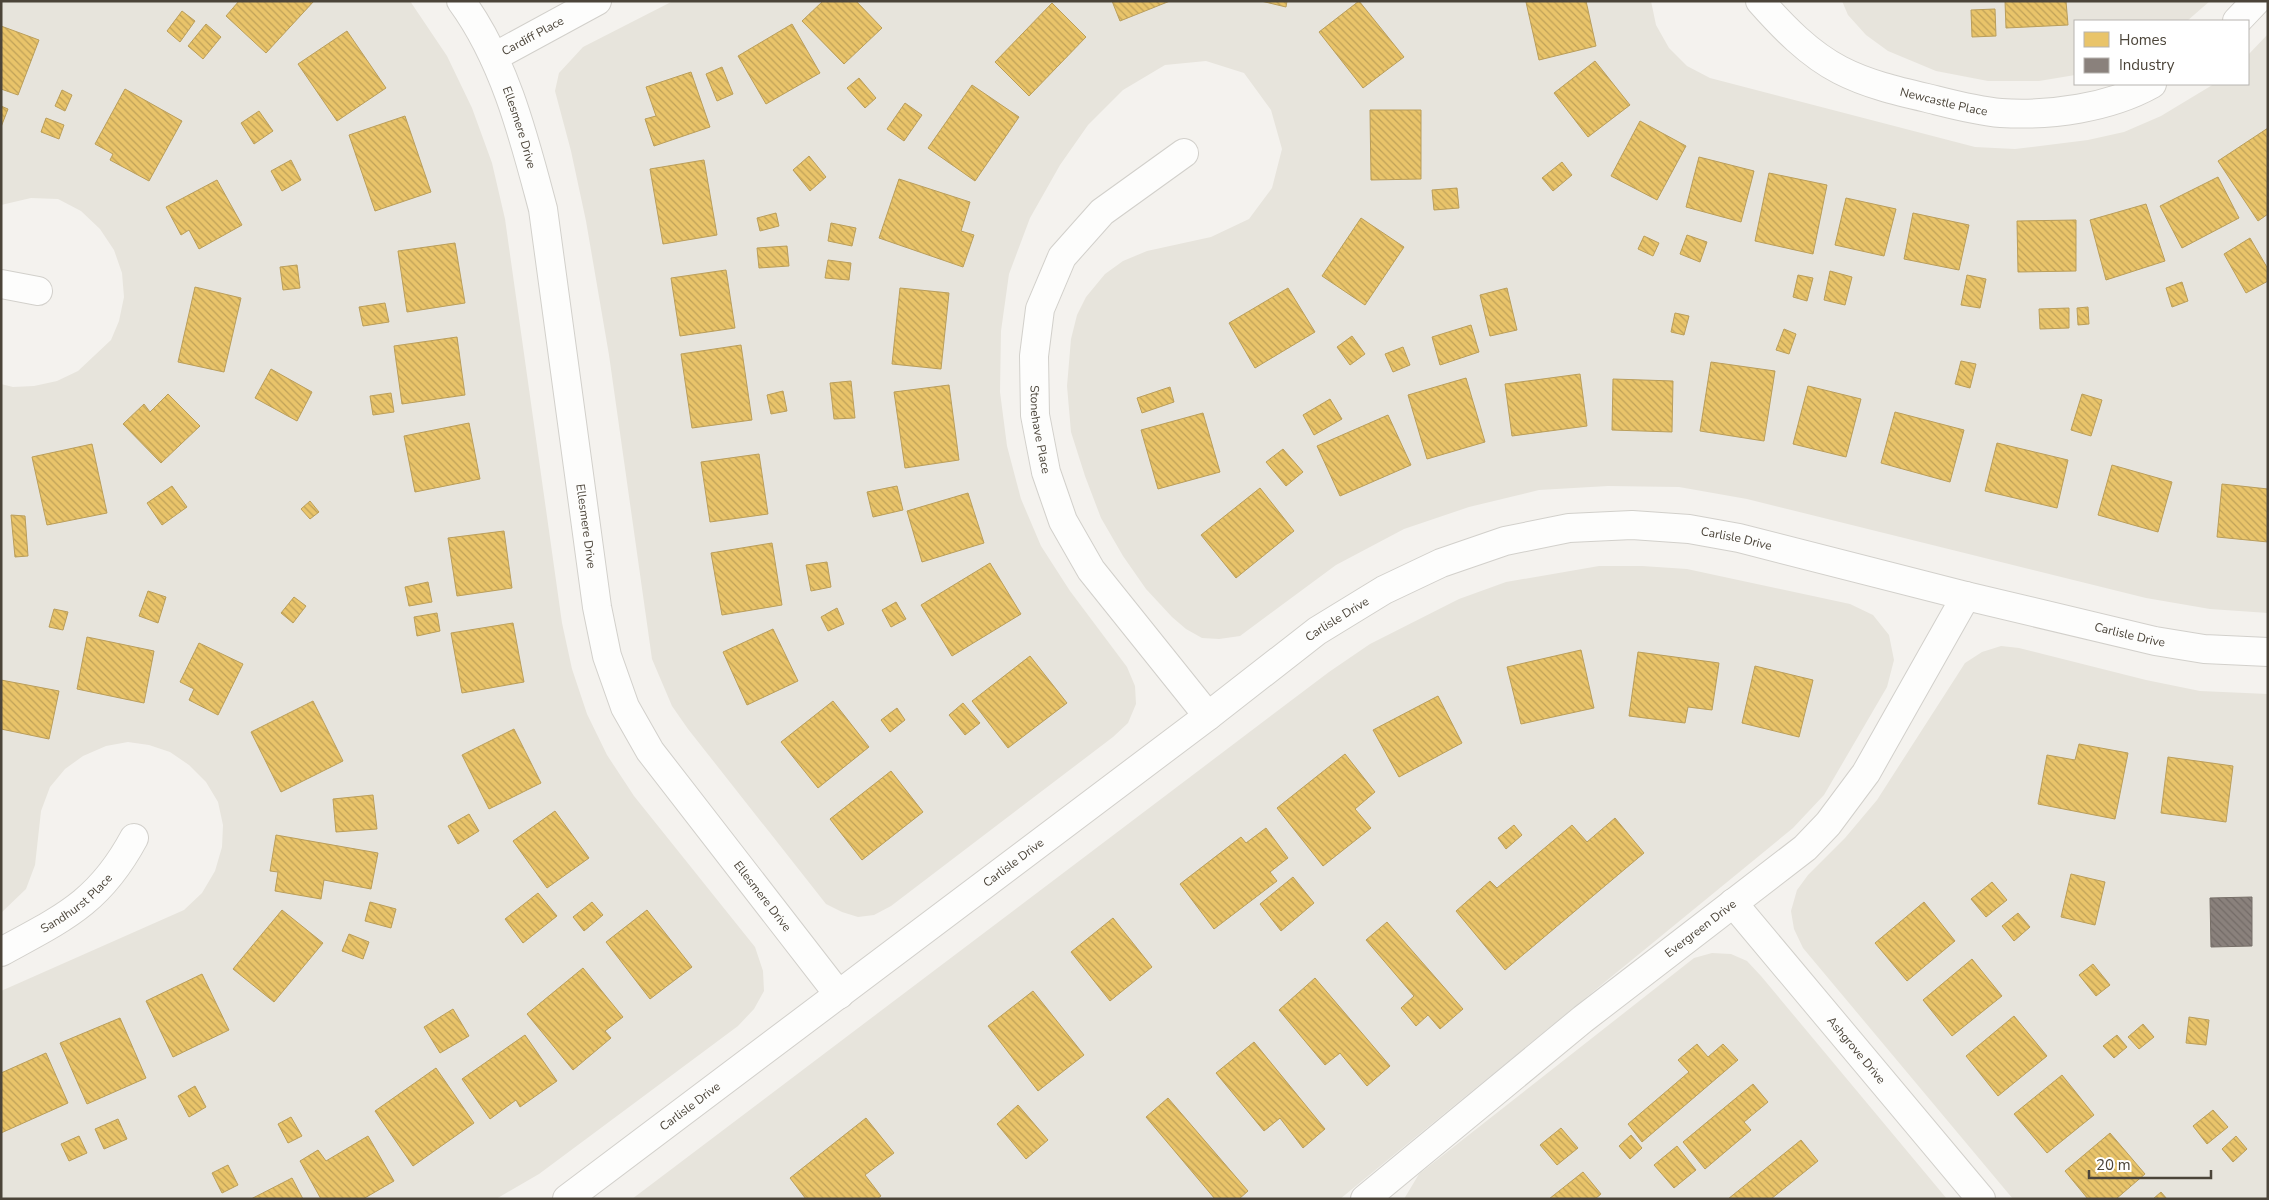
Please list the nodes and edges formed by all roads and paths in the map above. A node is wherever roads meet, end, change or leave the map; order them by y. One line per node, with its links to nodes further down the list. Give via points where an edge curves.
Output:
1 (461, 1): 6 (street, Ellesmere Drive)
2 (598, 1): 6 (street, Cardiff Place)
3 (1760, 1): 7 (street, Newcastle Place, via 1818,57 1845,73 1901,92 1972,109 2001,113 2089,107)
4 (2256, 1): 5 (street)
5 (2237, 20)
6 (494, 57): 17 (street, Ellesmere Drive, via 526,145 542,209 597,607 607,656 625,707 650,751)
7 (2150, 85)
8 (1184, 152): 13 (street, Stonehave Place, via 1102,212 1062,258 1040,309 1034,356 1036,415 1046,472 1063,521 1086,562)
9 (1, 284): 10 (street)
10 (38, 291)
11 (1966, 596): 12 (street, Carlisle Drive, via 2155,641 2204,649); 13 (street, Carlisle Drive, via 1697,530 1632,525 1570,528 1504,541 1441,563 1384,590 1316,631); 15 (street, Evergreen Drive, via 1849,798 1805,848)
12 (2268, 652)
13 (1208, 716): 17 (street, Carlisle Drive)
14 (134, 838): 16 (street, Sandhurst Place, via 103,886 83,904)
15 (1733, 903): 19 (street, Evergreen Drive, via 1583,1019); 20 (street, Ashgrove Drive)
16 (1, 952)
17 (839, 995): 18 (street, Carlisle Drive)
18 (567, 1199)
19 (1365, 1199)
20 (1980, 1199)

